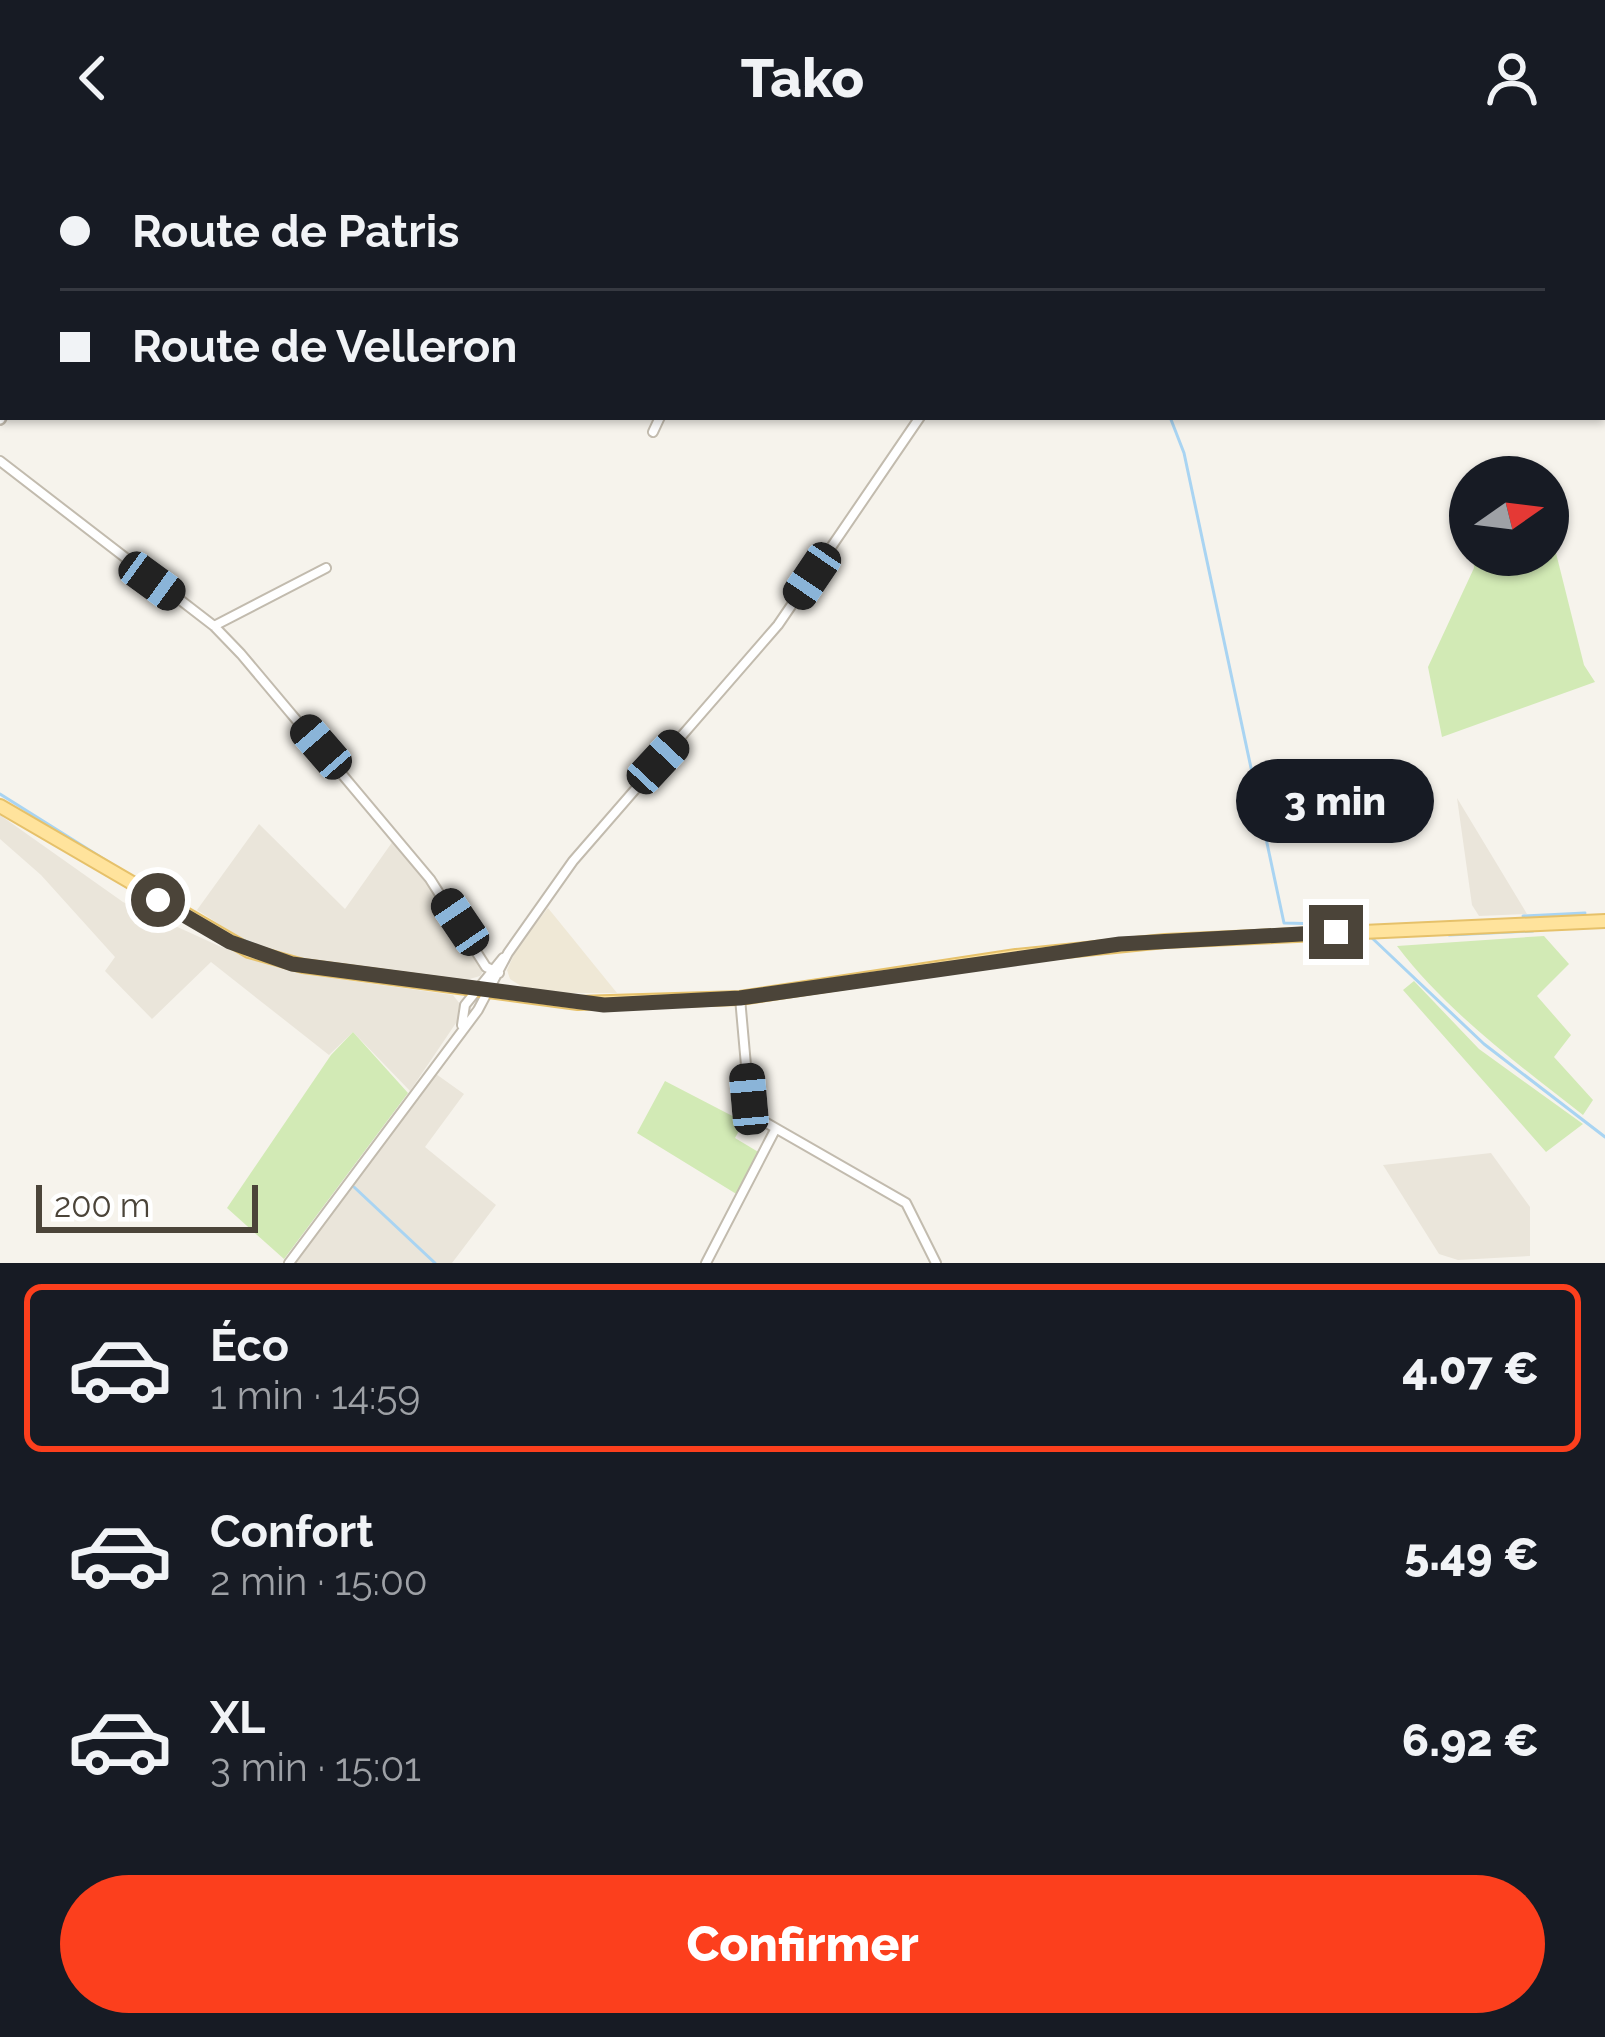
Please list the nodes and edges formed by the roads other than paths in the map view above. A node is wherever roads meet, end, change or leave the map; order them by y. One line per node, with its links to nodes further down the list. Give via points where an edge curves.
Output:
1 (659, 420): 3 (street)
2 (918, 420): 9 (street, via 778,625 595,832)
3 (653, 432)
4 (0, 461): 6 (street)
5 (326, 568): 6 (street)
6 (214, 626): 9 (street, via 430,879)
7 (0, 806): 10 (main road, via 249,950 303,966)
8 (1605, 921): 13 (main road, via 1120,944)
9 (496, 971): 11 (street); 12 (street)
10 (452, 986): 11 (main road); 14 (street)
11 (482, 991): 12 (main road); 14 (street); 15 (street)
12 (526, 998): 13 (main road, via 604,1005)
13 (740, 998): 16 (street, via 749,1099)
14 (465, 1005): 15 (street)
15 (460, 1032): 17 (street)
16 (775, 1130): 18 (street); 19 (street, via 906,1203)
17 (289, 1263)
18 (706, 1263)
19 (936, 1263)

